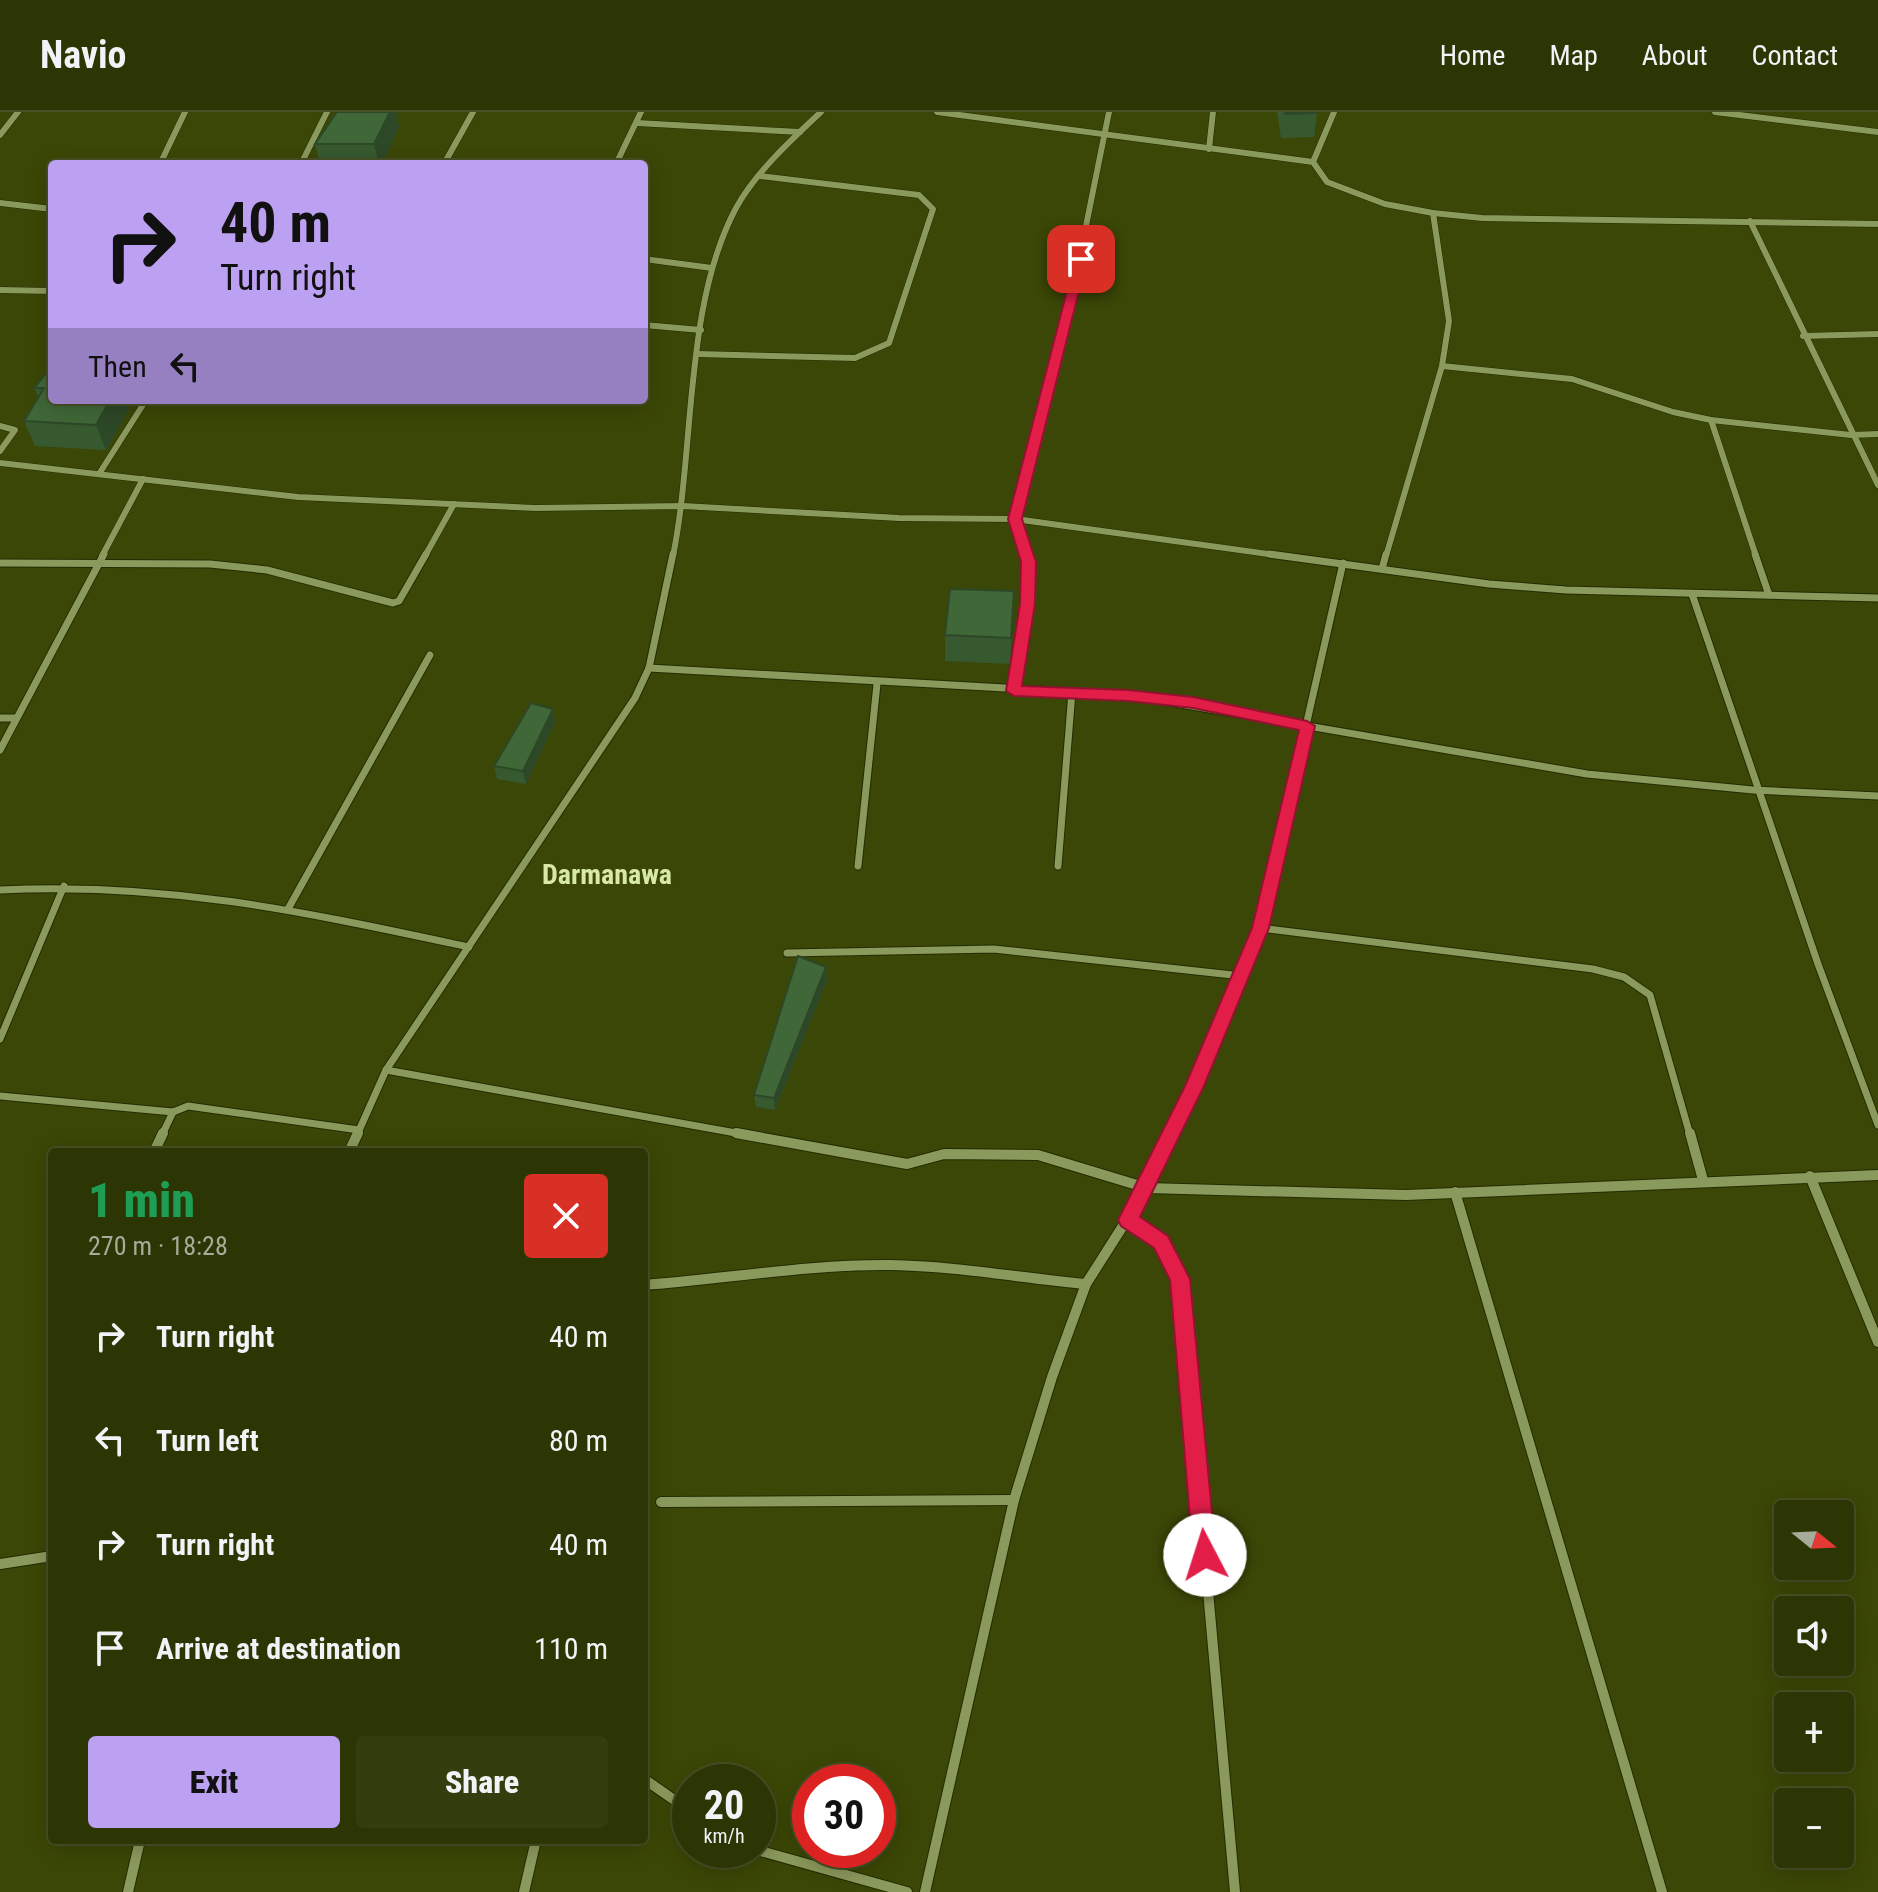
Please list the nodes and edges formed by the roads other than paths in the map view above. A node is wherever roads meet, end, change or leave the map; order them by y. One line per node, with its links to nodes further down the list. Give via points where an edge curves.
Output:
1 (18, 112): 15 (street)
2 (185, 112): 18 (street)
3 (327, 112): 19 (street)
4 (473, 112): 20 (street)
5 (641, 112): 12 (street)
6 (821, 112): 13 (street)
7 (937, 112): 16 (street)
8 (1109, 112): 16 (street)
9 (1213, 112): 17 (street)
10 (1334, 112): 22 (street)
11 (1715, 112): 14 (street)
12 (637, 123): 13 (street); 21 (street)
13 (800, 132): 23 (street)
14 (1878, 132)
15 (0, 135)
16 (1106, 137): 17 (street); 51 (street, via 1067,320)
17 (1209, 149): 22 (street)
18 (162, 160)
19 (303, 160)
20 (446, 160)
21 (618, 160)
22 (1313, 162): 26 (street, via 1327,182 1385,204)
23 (760, 176): 30 (street, via 737,207); 37 (street, via 919,195 930,203 933,209 889,343 855,358)
24 (0, 203): 25 (street)
25 (48, 209)
26 (1433, 213): 27 (street); 38 (street, via 1449,321)
27 (1750, 221): 28 (street); 36 (street)
28 (1878, 224)
29 (648, 260): 30 (street)
30 (712, 268): 34 (street)
31 (0, 290): 32 (street)
32 (48, 291)
33 (648, 325): 34 (street)
34 (701, 330): 37 (street)
35 (1878, 334): 36 (street)
36 (1803, 336): 43 (street)
37 (698, 354): 50 (street)
38 (1442, 366): 40 (street, via 1572,379); 55 (street)
39 (143, 404): 46 (street)
40 (1711, 420): 43 (street); 57 (street)
41 (0, 426): 44 (street, via 15,430)
42 (1878, 434): 43 (street)
43 (1851, 435): 48 (street)
44 (0, 451)
45 (0, 463): 46 (street)
46 (99, 474): 47 (street)
47 (143, 479): 49 (street, via 298,497); 52 (street)
48 (1878, 485)
49 (454, 504): 50 (street); 52 (street, via 399,601 393,603 267,570)
50 (683, 506): 51 (street); 60 (street)
51 (1015, 519): 54 (street); 62 (street, via 1028,562)
52 (100, 562): 53 (street); 65 (street)
53 (0, 563)
54 (1343, 563): 55 (street); 66 (street)
55 (1382, 569): 56 (street, via 1489,584)
56 (1692, 594): 57 (street); 68 (street)
57 (1769, 595): 58 (street)
58 (1878, 598)
59 (430, 655): 74 (street)
60 (649, 668): 61 (street); 76 (street, via 635,698)
61 (877, 684): 62 (street); 70 (street)
62 (1014, 691): 63 (street)
63 (1072, 692): 66 (street, via 1193,702); 71 (street)
64 (0, 718): 65 (street)
65 (15, 718): 67 (street)
66 (1307, 726): 68 (street, via 1546,768); 75 (street)
67 (0, 750)
68 (1760, 793): 69 (street); 83 (street)
69 (1878, 796)
70 (858, 866)
71 (1058, 866)
72 (64, 886): 73 (street); 74 (street, via 182,893); 79 (street)
73 (0, 890)
74 (288, 909): 76 (street)
75 (1260, 928): 78 (street); 89 (street, via 1624,977 1650,995)
76 (469, 947): 80 (street)
77 (787, 953): 78 (street, via 994,949)
78 (1242, 976): 90 (street)
79 (0, 1039)
80 (386, 1070): 84 (street); 90 (street, via 907,1164 944,1154 1038,1155)
81 (0, 1096): 82 (street)
82 (173, 1112): 84 (street, via 188,1106); 85 (street)
83 (1878, 1125)
84 (359, 1130): 86 (street)
85 (156, 1148)
86 (351, 1148)
87 (1878, 1175): 88 (street)
88 (1810, 1176): 89 (street); 95 (street)
89 (1703, 1180): 91 (street)
90 (1147, 1188): 91 (street); 92 (street)
91 (1455, 1192): 110 (street)
92 (1128, 1220): 93 (street); 109 (street, via 1161,1242 1180,1279)
93 (1086, 1284): 94 (street, via 892,1265); 96 (street)
94 (648, 1285)
95 (1878, 1342)
96 (1014, 1500): 97 (street); 108 (street)
97 (661, 1502)
98 (48, 1557): 99 (street)
99 (0, 1564)
100 (648, 1782): 101 (street)
101 (672, 1798)
102 (139, 1844): 105 (street)
103 (535, 1844): 106 (street)
104 (776, 1855): 107 (street)
105 (128, 1892)
106 (524, 1892)
107 (907, 1892)
108 (925, 1892)
109 (1235, 1892)
110 (1662, 1892)

